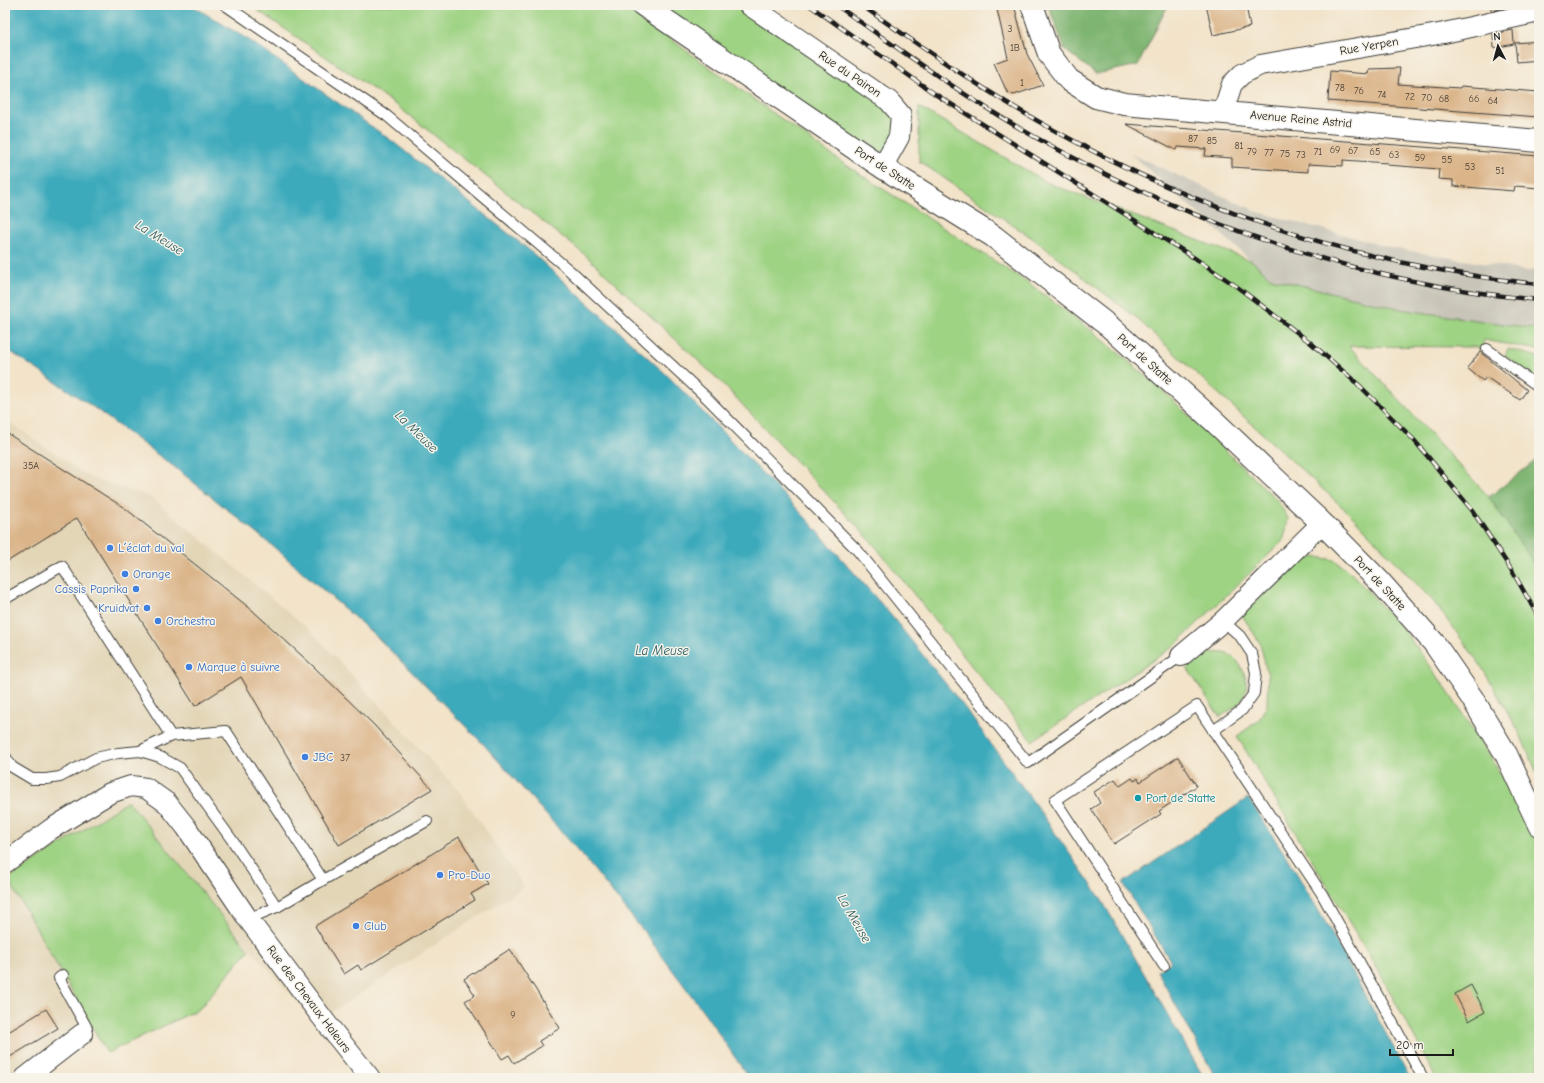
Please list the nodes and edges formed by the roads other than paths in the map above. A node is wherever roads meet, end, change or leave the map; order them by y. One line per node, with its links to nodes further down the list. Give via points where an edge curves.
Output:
1 (225, 5): 14 (lane, via 388,116 569,270 706,397 858,551 1028,764)
2 (643, 5): 8 (street, Port de Statte)
3 (749, 5): 8 (street, Rue du Pairon, via 890,101 900,115 899,137)
4 (1032, 5): 6 (street, Avenue Reine Astrid, via 1049,54 1069,80 1096,97 1124,104)
5 (1539, 12): 6 (street, Rue Yerpen, via 1444,33 1260,65 1242,74 1232,84)
6 (1223, 112): 7 (street, Avenue Reine Astrid)
7 (1539, 141)
8 (882, 167): 11 (street, Port de Statte, via 993,236 1110,327)
9 (1487, 348): 10 (lane)
10 (1539, 387)
11 (1322, 523): 13 (street); 20 (street, Port de Statte, via 1380,582 1434,643 1506,754)
12 (5, 599): 16 (lane, via 62,566)
13 (1223, 621): 14 (street); 15 (lane, via 1240,636 1252,654 1256,673 1254,693 1242,710)
14 (1180, 656)
15 (1213, 731): 25 (lane, via 1197,706 1055,800); 30 (lane, via 1322,894)
16 (171, 736): 17 (lane); 22 (lane, via 226,731)
17 (140, 751): 18 (lane, via 96,758 60,777 46,779 32,779 12,767); 23 (lane, via 160,757 180,768)
18 (5, 756)
19 (427, 821): 22 (lane)
20 (1539, 825)
21 (5, 863): 24 (street, Rue des Chevaux Haleurs, via 52,829 110,793 131,786 146,788 167,803 186,827)
22 (323, 880): 23 (lane)
23 (277, 907): 24 (lane)
24 (248, 919): 29 (street, Rue des Chevaux Haleurs)
25 (1164, 966)
26 (63, 975): 27 (lane, via 59,978)
27 (86, 1028): 28 (street)
28 (25, 1078)
29 (370, 1078)
30 (1423, 1078)

